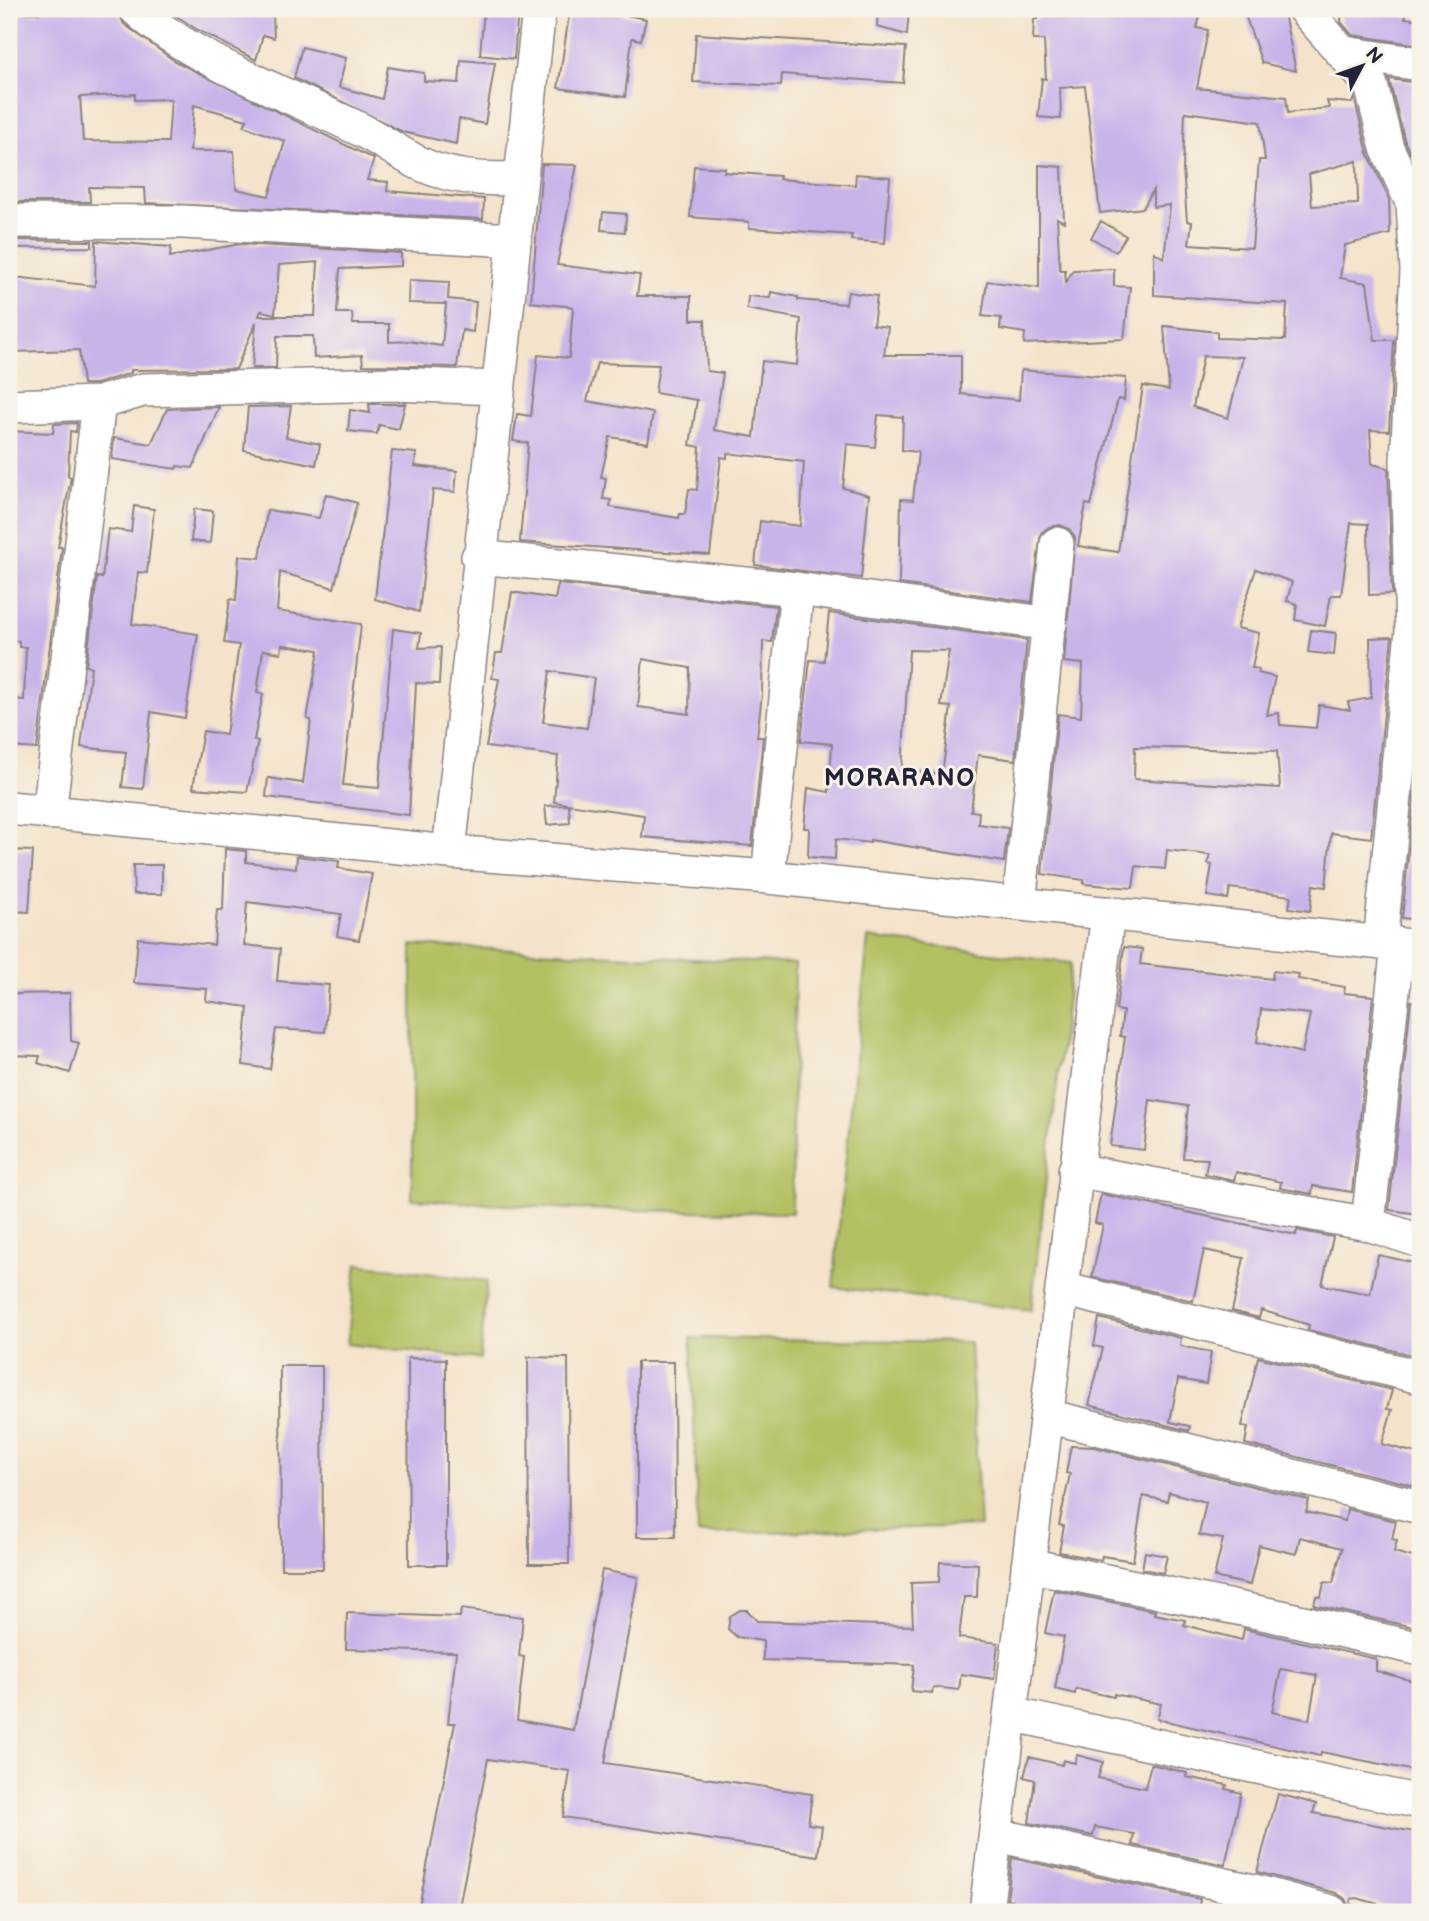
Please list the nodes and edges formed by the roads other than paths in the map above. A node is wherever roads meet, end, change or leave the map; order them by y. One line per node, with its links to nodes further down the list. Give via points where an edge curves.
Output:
1 (136, 9): 6 (street, via 158,29 435,170 487,180)
2 (539, 9): 6 (street)
3 (1304, 9): 4 (street)
4 (1344, 54): 5 (street); 22 (street, via 1371,85 1387,148 1413,204 1417,271 1407,461 1412,631)
5 (1420, 64)
6 (521, 178): 8 (street)
7 (9, 221): 8 (street, via 183,222)
8 (514, 240): 9 (street)
9 (497, 388): 10 (street, via 394,384 143,390); 13 (street)
10 (99, 403): 11 (street); 17 (street)
11 (9, 406)
12 (1057, 544): 15 (street)
13 (478, 557): 14 (street); 18 (street)
14 (797, 589): 15 (street); 19 (street)
15 (1050, 624): 20 (street)
16 (9, 808): 17 (street)
17 (49, 813): 18 (street)
18 (449, 852): 19 (street)
19 (768, 877): 20 (street)
20 (1018, 904): 21 (street)
21 (1108, 914): 22 (street); 23 (street)
22 (1400, 944): 24 (street)
23 (1075, 1170): 24 (street); 26 (street)
24 (1368, 1224): 25 (street)
25 (1420, 1241)
26 (1062, 1289): 27 (street); 28 (street)
27 (1420, 1377)
28 (1047, 1416): 29 (street); 30 (street)
29 (1420, 1507)
30 (1028, 1565): 31 (street); 32 (street)
31 (1420, 1649)
32 (1010, 1714): 33 (street); 34 (street)
33 (1420, 1802)
34 (996, 1835): 35 (street); 36 (street)
35 (986, 1912)
36 (1331, 1912)

